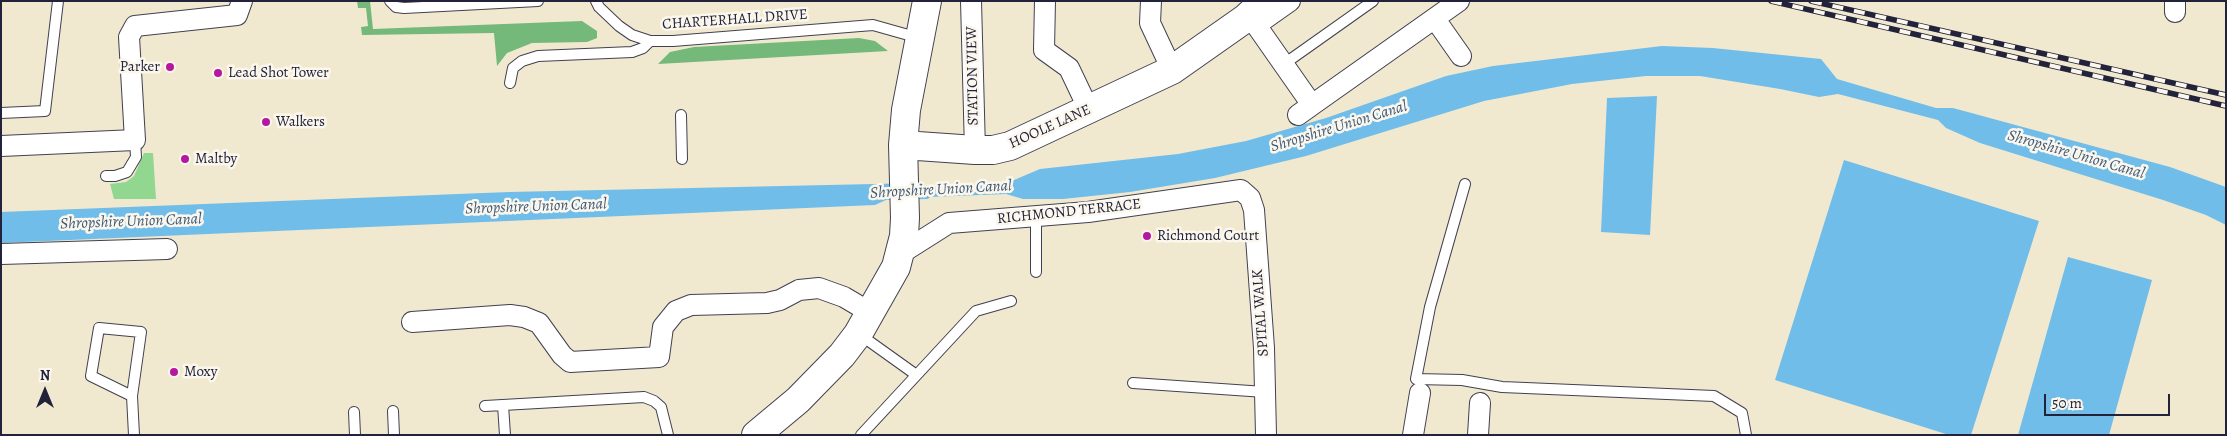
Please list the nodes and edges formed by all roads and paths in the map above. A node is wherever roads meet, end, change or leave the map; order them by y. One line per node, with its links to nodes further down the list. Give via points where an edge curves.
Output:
1 (58, 1): 22 (lane, via 45,112)
2 (242, 1): 24 (street, via 237,15 135,26 129,37)
3 (390, 1): 4 (lane, via 396,7 404,8)
4 (538, 1)
5 (596, 1): 16 (lane, CHARTERHALL DRIVE, via 619,26)
6 (928, 1): 15 (street)
7 (971, 1): 27 (street, STATION VIEW)
8 (1045, 1): 21 (street, via 1044,50 1069,68)
9 (1151, 1): 19 (street, via 1150,23)
10 (1290, 1): 13 (street, HOOLE LANE)
11 (1373, 1): 18 (lane)
12 (1460, 1): 14 (street)
13 (1255, 15): 18 (street); 19 (street, HOOLE LANE)
14 (1435, 18): 17 (street); 18 (street, via 1305,110)
15 (920, 38): 16 (lane, CHARTERHALL DRIVE, via 873,25); 25 (street, via 906,110)
16 (650, 41): 20 (lane, via 632,52 538,56 513,68)
17 (1461, 56)
18 (1284, 64)
19 (1172, 70): 21 (street, HOOLE LANE)
20 (510, 83)
21 (1090, 110): 27 (street, HOOLE LANE, via 1010,146)
22 (1, 113)
23 (681, 115): 28 (lane)
24 (135, 140): 26 (street); 29 (lane, via 136,157 127,172)
25 (903, 145): 27 (street, HOOLE LANE); 35 (street, via 905,213)
26 (1, 146)
27 (975, 150)
28 (682, 159)
29 (106, 176)
30 (1465, 184): 60 (lane, via 1430,307 1416,379 1462,380 1502,387 1714,396 1742,413)
31 (1246, 193): 32 (street, RICHMOND TERRACE, via 1230,191); 42 (street, SPITAL WALK, via 1254,210)
32 (1036, 217): 35 (street, RICHMOND TERRACE, via 949,223); 36 (lane)
33 (167, 249): 34 (street)
34 (1, 254)
35 (900, 254): 39 (street)
36 (1036, 272)
37 (1011, 301): 40 (lane, via 976,311)
38 (412, 322): 39 (street, via 510,315 524,317 539,323 570,362 659,357 663,327 676,311 691,305 780,300 799,290 819,288 844,297)
39 (864, 323): 40 (lane); 55 (street, via 822,377)
40 (915, 374): 56 (lane)
41 (1133, 383): 42 (lane)
42 (1265, 392): 57 (street, SPITAL WALK)
43 (1420, 393): 58 (street)
44 (132, 396): 44 (lane, via 91,376 98,328 141,332); 50 (lane)
45 (1480, 403): 59 (street)
46 (503, 405): 47 (lane); 53 (lane); 54 (lane, via 644,397 661,407)
47 (485, 406)
48 (393, 411): 52 (lane)
49 (354, 412): 51 (lane)
50 (134, 435)
51 (355, 435)
52 (394, 435)
53 (505, 435)
54 (668, 435)
55 (756, 435)
56 (861, 435)
57 (1266, 435)
58 (1413, 435)
59 (1478, 435)
60 (1746, 435)

